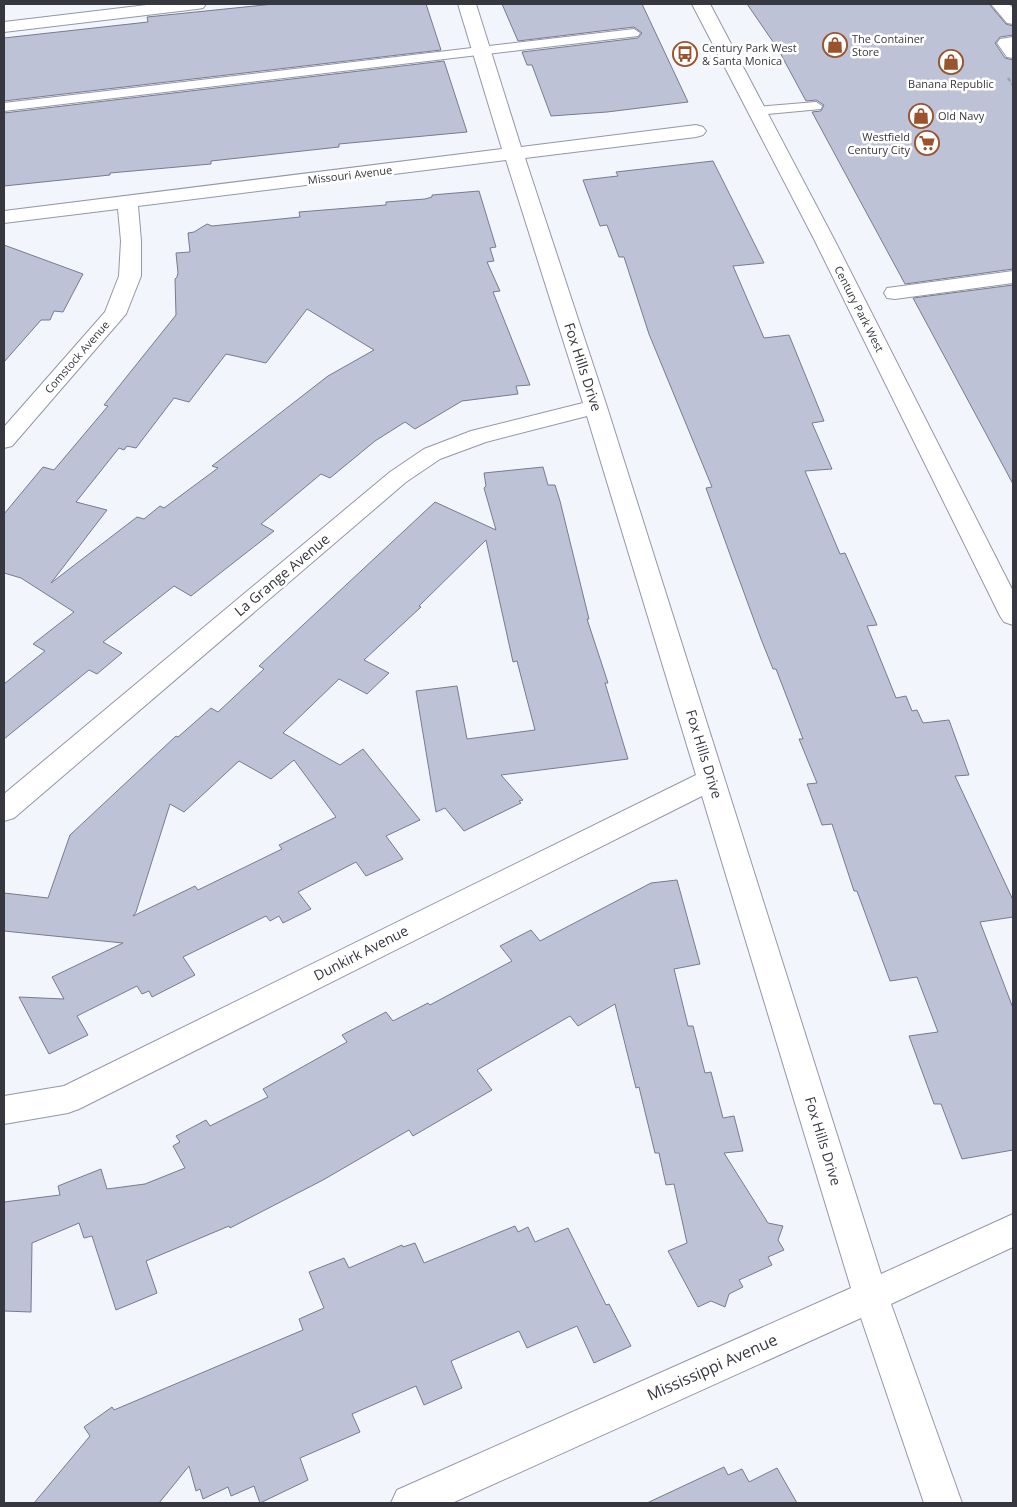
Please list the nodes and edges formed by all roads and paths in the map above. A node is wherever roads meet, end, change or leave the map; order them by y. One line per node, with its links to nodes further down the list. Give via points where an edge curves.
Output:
1 (197, 4): 4 (street)
2 (467, 4): 7 (street, Fox Hills Drive)
3 (701, 4): 11 (street, Century Park West)
4 (4, 27)
5 (634, 33): 7 (lane)
6 (1013, 42): 8 (street, via 1006,43)
7 (480, 51): 10 (lane); 13 (street, Fox Hills Drive)
8 (1013, 53)
9 (816, 106): 11 (lane)
10 (4, 107)
11 (757, 111): 20 (street, Century Park West)
12 (696, 131): 13 (street, Missouri Avenue)
13 (513, 154): 14 (street, Missouri Avenue); 18 (street, Fox Hills Drive)
14 (127, 202): 15 (street, Missouri Avenue); 19 (street, Comstock Avenue, via 130,276 115,314)
15 (4, 217)
16 (1013, 277): 17 (street)
17 (895, 293)
18 (596, 407): 21 (street, Fox Hills Drive); 22 (street, La Grange Avenue, via 479,436 432,454 383,490)
19 (4, 440)
20 (1012, 611)
21 (712, 779): 23 (street, Dunkirk Avenue, via 68,1098); 25 (street, Fox Hills Drive)
22 (4, 810)
23 (4, 1110)
24 (1013, 1230): 25 (street, Mississippi Avenue)
25 (871, 1297): 26 (street, Mississippi Avenue); 27 (street, Fox Hills Drive)
26 (410, 1503)
27 (943, 1503)

